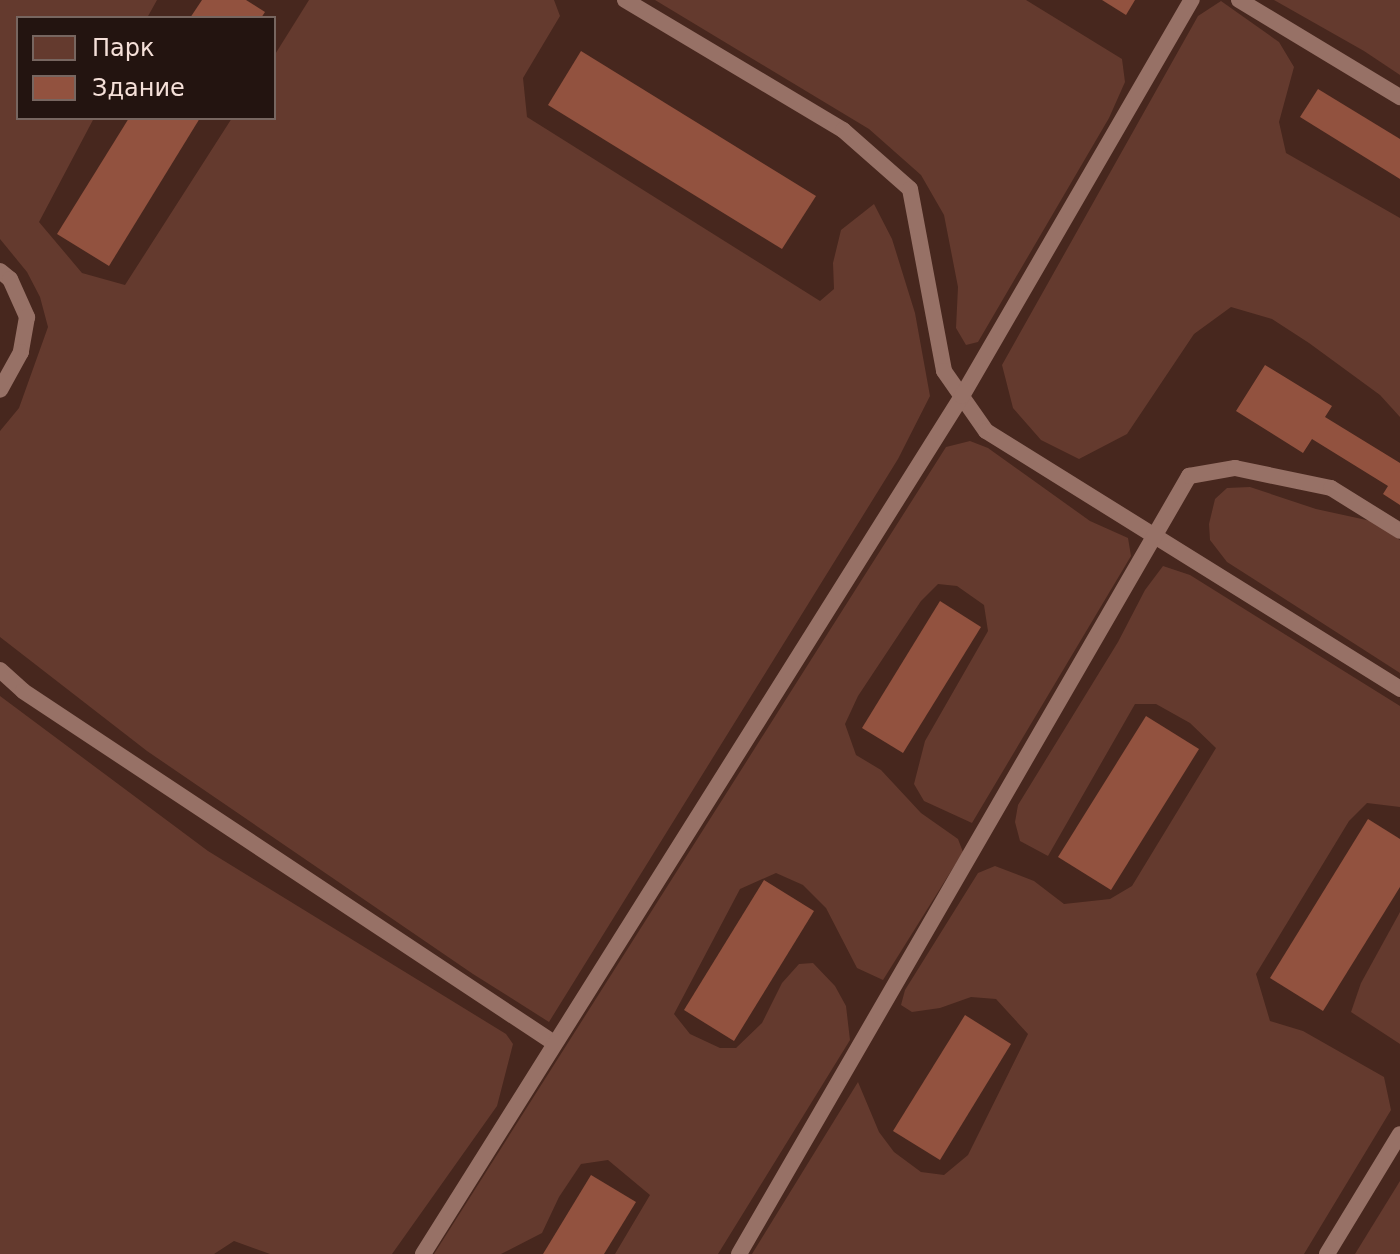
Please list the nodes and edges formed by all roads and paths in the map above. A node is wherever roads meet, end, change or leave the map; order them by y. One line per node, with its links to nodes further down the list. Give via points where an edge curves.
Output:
1 (625, 0): 7 (lane, via 843,130 910,189 944,371)
2 (1192, 0): 7 (lane)
3 (1239, 0): 4 (lane)
4 (1400, 97)
5 (0, 271): 6 (lane, via 10,279 27,317 21,352)
6 (0, 390)
7 (962, 396): 9 (lane, via 986,431); 12 (lane)
8 (1400, 531): 9 (lane, via 1331,488 1235,468 1189,476)
9 (1156, 537): 11 (lane); 15 (lane)
10 (0, 670): 12 (lane, via 23,691)
11 (1400, 689)
12 (554, 1043): 14 (lane)
13 (1400, 1134): 16 (lane)
14 (423, 1254)
15 (739, 1254)
16 (1327, 1254)

